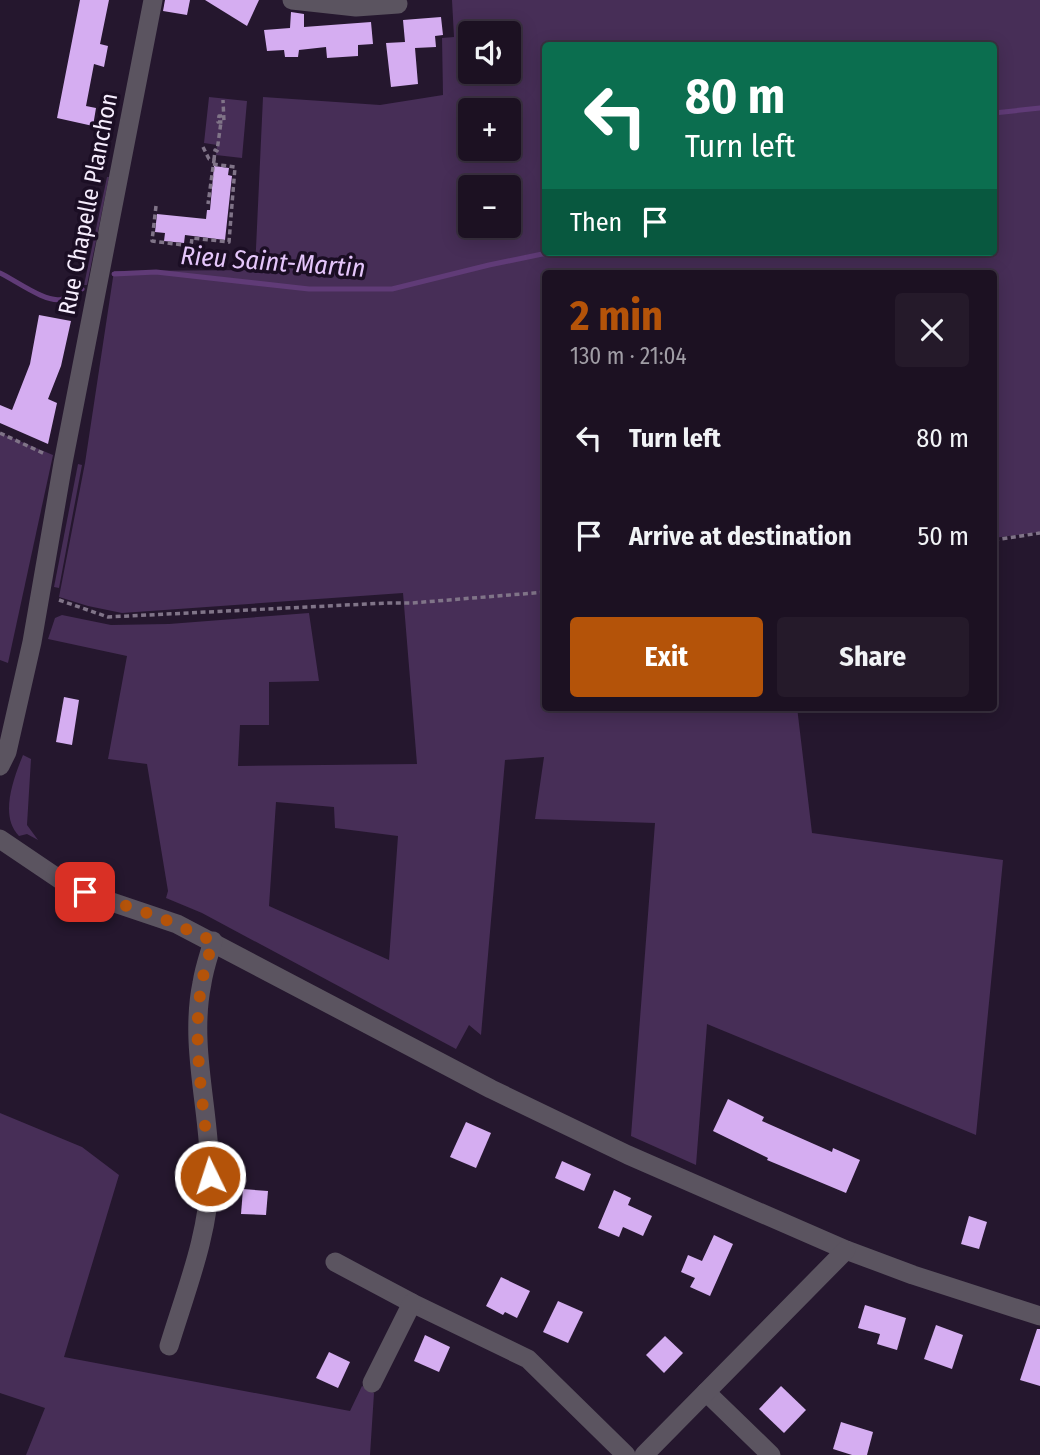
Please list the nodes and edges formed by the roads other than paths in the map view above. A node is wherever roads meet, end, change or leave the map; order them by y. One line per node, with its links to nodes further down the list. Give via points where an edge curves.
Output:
1 (153, 0): 4 (street, Rue Chapelle Planchon, via 22,695)
2 (292, 0): 3 (street, via 356,7)
3 (398, 4)
4 (0, 766)
5 (0, 839): 6 (street, via 65,883)
6 (213, 941): 7 (street, via 491,1089); 11 (street, via 200,1002 199,1054 210,1176 204,1235)
7 (846, 1250): 10 (street); 13 (street)
8 (335, 1262): 9 (street)
9 (412, 1303): 12 (street); 14 (street, via 528,1359)
10 (1040, 1315)
11 (169, 1346)
12 (372, 1383)
13 (706, 1392): 15 (street); 16 (street)
14 (626, 1455)
15 (644, 1455)
16 (771, 1455)

